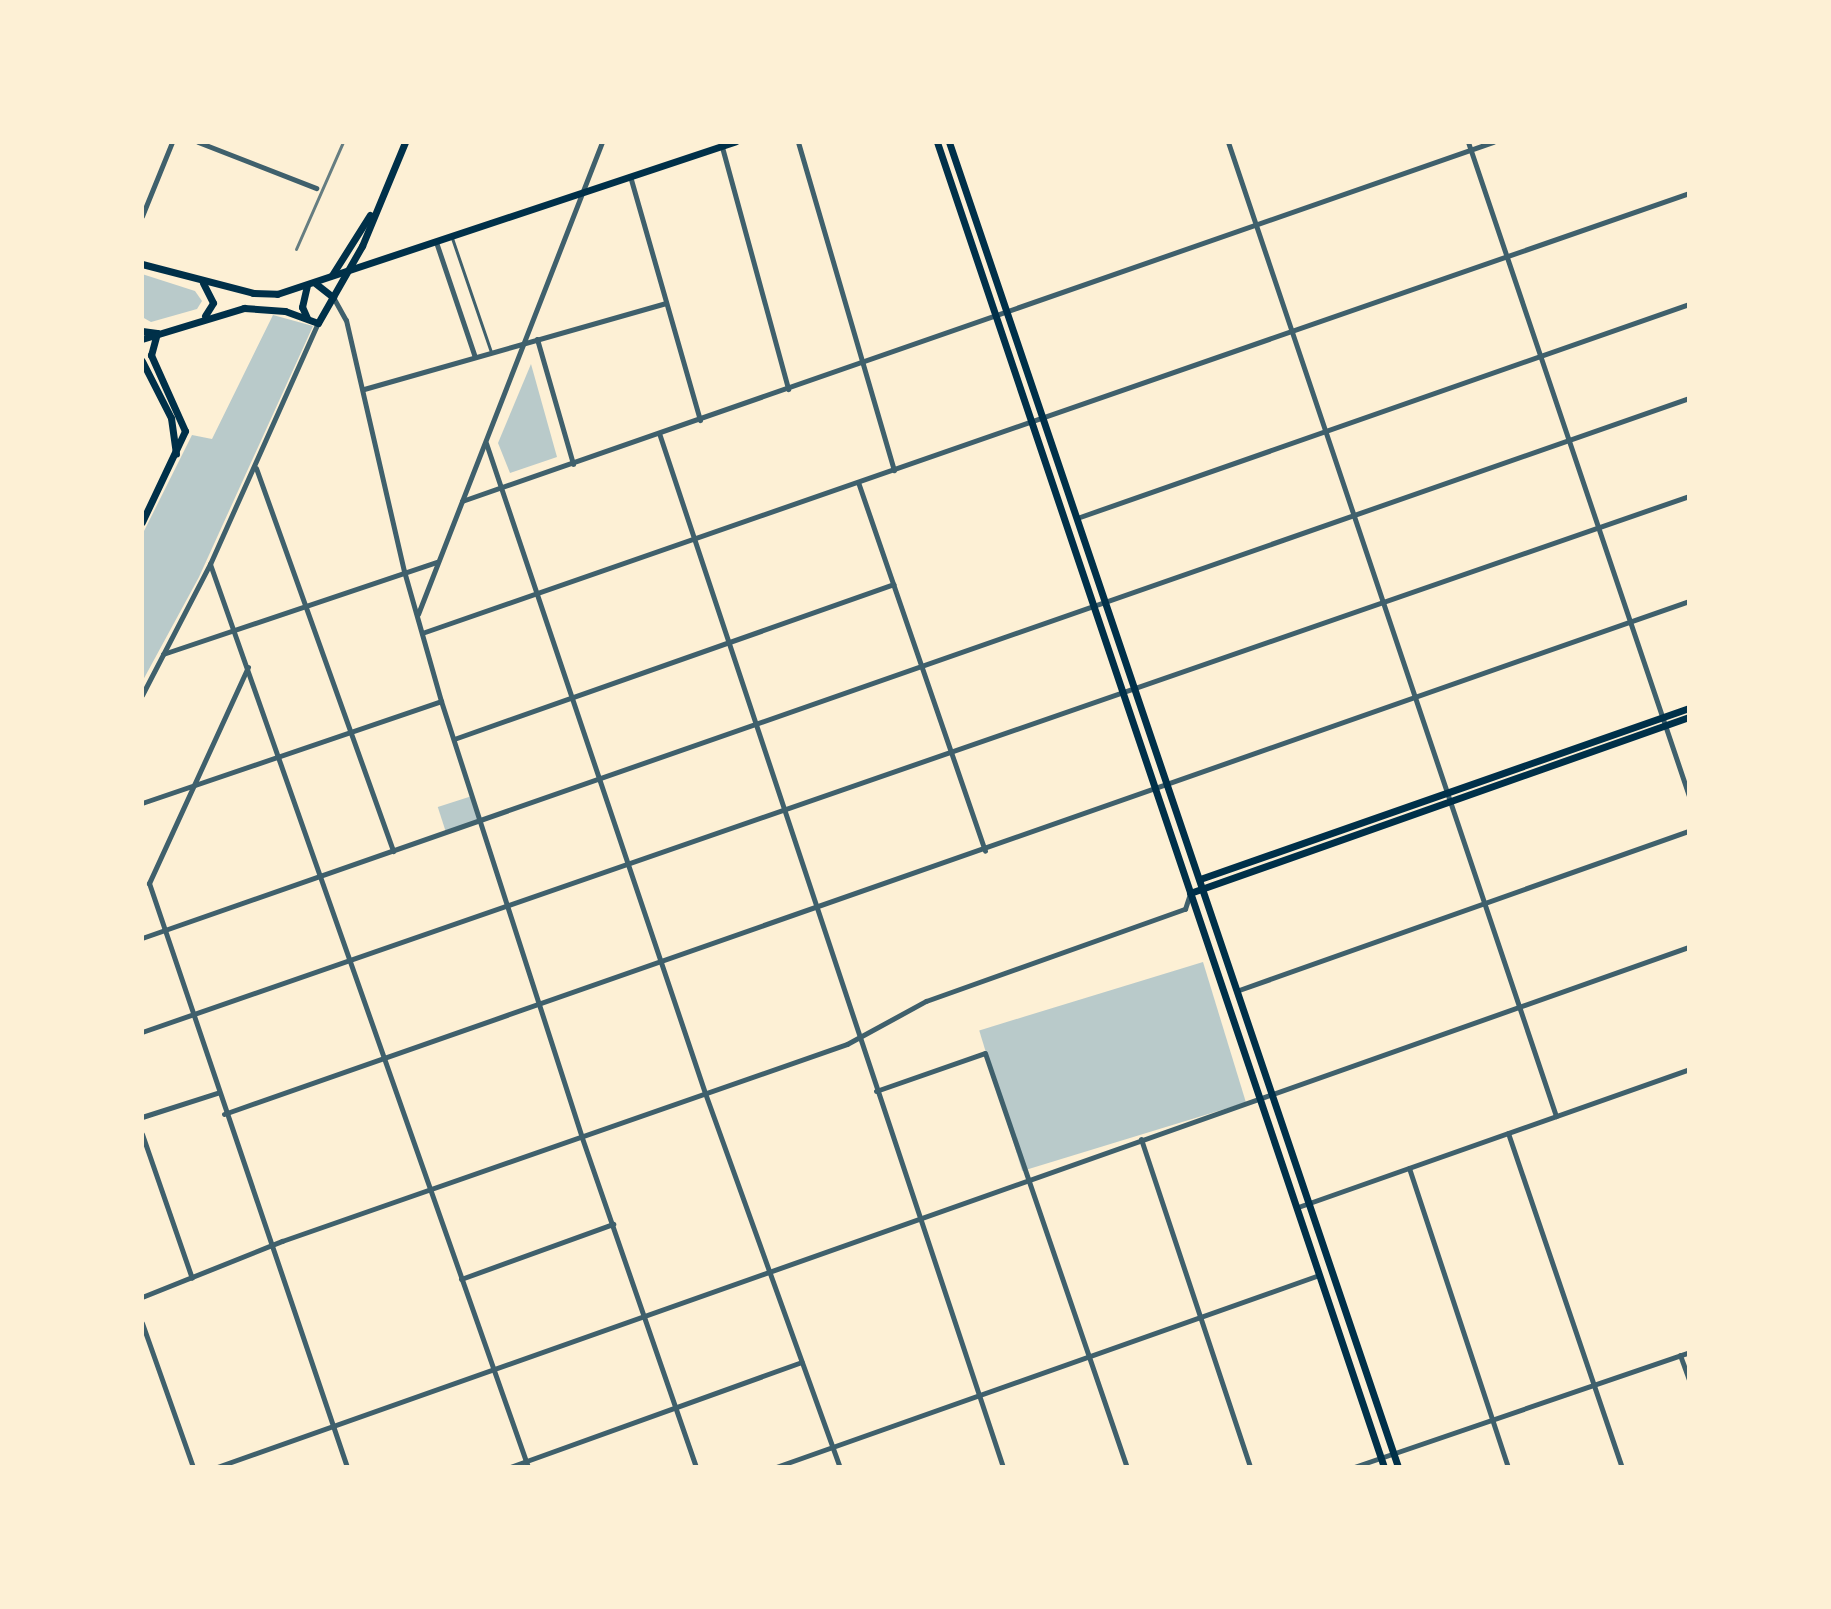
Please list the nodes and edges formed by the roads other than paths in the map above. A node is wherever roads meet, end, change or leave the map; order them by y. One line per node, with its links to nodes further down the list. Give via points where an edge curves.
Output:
1 (172, 142): 19 (street)
2 (198, 142): 16 (street)
3 (405, 142): 15 (main road)
4 (602, 142): 17 (street)
5 (735, 142): 12 (main road)
6 (798, 142): 47 (street)
7 (937, 142): 33 (main road)
8 (949, 142): 32 (main road)
9 (1228, 142): 20 (street)
10 (1468, 142): 13 (street)
11 (1493, 142): 13 (street)
12 (722, 147): 14 (main road); 49 (street)
13 (1470, 150): 20 (street); 23 (street)
14 (630, 176): 17 (main road); 30 (street)
15 (387, 185): 25 (main road); 26 (main road, via 348,256)
16 (316, 188)
17 (583, 192): 21 (main road); 42 (street)
18 (1689, 193): 23 (street)
19 (142, 216)
20 (1256, 225): 32 (street); 38 (street)
21 (452, 237): 22 (main road); 43 (lane)
22 (436, 242): 25 (main road); 45 (street)
23 (1506, 257): 38 (street); 44 (street)
24 (142, 264): 27 (main road)
25 (348, 271): 26 (main road); 29 (main road)
26 (329, 278): 28 (main road)
27 (200, 280): 28 (main road, via 262,294); 34 (main road, via 213,303)
28 (311, 284): 29 (main road); 35 (main road, via 302,307)
29 (333, 297): 36 (main road); 48 (street, via 346,320)
30 (666, 303): 41 (street); 52 (street)
31 (1689, 304): 44 (street)
32 (1007, 312): 33 (street); 51 (main road)
33 (995, 316): 47 (street); 53 (main road)
34 (204, 318): 35 (main road, via 256,307); 39 (main road)
35 (308, 319): 36 (main road)
36 (318, 323): 60 (street)
37 (142, 331): 39 (main road)
38 (1292, 331): 51 (street); 54 (street)
39 (157, 333): 40 (main road); 58 (main road, via 151,355 185,431)
40 (142, 339)
41 (537, 339): 42 (street); 59 (street)
42 (524, 343): 43 (street); 57 (street)
43 (491, 352): 45 (street)
44 (1540, 356): 54 (street); 56 (street)
45 (475, 357): 48 (street)
46 (142, 361): 58 (main road, via 175,431)
47 (863, 363): 49 (street); 61 (street)
48 (364, 389): 73 (street)
49 (788, 389): 52 (street)
50 (1689, 398): 56 (street)
51 (1043, 418): 53 (street); 67 (main road)
52 (700, 420): 55 (street)
53 (1031, 422): 61 (street); 80 (main road)
54 (1326, 432): 66 (street); 67 (street)
55 (659, 433): 59 (street); 70 (street)
56 (1568, 440): 66 (street); 69 (street)
57 (486, 443): 63 (street); 65 (street)
58 (175, 460): 68 (main road)
59 (573, 464): 63 (street)
60 (255, 467): 72 (street); 79 (street)
61 (894, 470): 62 (street)
62 (858, 482): 70 (street); 74 (street)
63 (504, 488): 65 (street); 75 (street)
64 (1689, 496): 69 (street)
65 (462, 501): 71 (street)
66 (1354, 516): 76 (street); 78 (street)
67 (1077, 518): 78 (main road)
68 (142, 522)
69 (1598, 528): 76 (street); 82 (street)
70 (694, 542): 75 (street); 85 (street)
71 (438, 562): 73 (street); 81 (street)
72 (210, 564): 83 (street); 86 (street)
73 (404, 571): 79 (street); 81 (street)
74 (893, 584): 85 (street); 88 (street)
75 (537, 595): 84 (street); 93 (street)
76 (1383, 601): 89 (street); 91 (street)
77 (1689, 601): 82 (street)
78 (1106, 603): 80 (street); 89 (main road)
79 (305, 606): 83 (street); 99 (street)
80 (1093, 608): 88 (street); 92 (main road)
81 (417, 614): 84 (street)
82 (1629, 622): 91 (street); 97 (street)
83 (234, 629): 86 (street); 87 (street)
84 (422, 633): 94 (street)
85 (727, 642): 93 (street); 98 (street)
86 (163, 654): 90 (street)
87 (248, 667): 102 (street); 105 (street)
88 (920, 668): 98 (street); 101 (street)
89 (1136, 691): 92 (street); 104 (main road)
90 (142, 695)
91 (1414, 695): 104 (street); 107 (street)
92 (1122, 696): 101 (street); 106 (main road)
93 (574, 697): 100 (street); 103 (street)
94 (441, 701): 99 (street); 100 (street)
95 (1689, 708): 97 (main road)
96 (1689, 717): 97 (main road)
97 (1664, 722): 107 (main road); 108 (street); 109 (main road)
98 (755, 725): 103 (street); 111 (street)
99 (350, 731): 102 (street); 114 (street)
100 (454, 739): 112 (street)
101 (950, 754): 111 (street); 115 (street)
102 (281, 755): 105 (street); 117 (street)
103 (600, 779): 112 (street); 116 (street)
104 (1167, 781): 106 (street); 118 (main road)
105 (188, 788): 110 (street); 124 (street, via 149,883)
106 (1155, 791): 115 (street); 120 (main road)
107 (1447, 792): 109 (street); 118 (main road)
108 (1689, 796)
109 (1450, 802): 119 (main road); 121 (street)
110 (142, 803)
111 (783, 812): 116 (street); 123 (street)
112 (480, 821): 114 (street); 122 (street)
113 (1689, 831): 121 (street)
114 (393, 851): 117 (street)
115 (985, 851): 123 (street)
116 (629, 865): 122 (street); 128 (street)
117 (323, 875): 124 (street); 127 (street)
118 (1200, 879): 119 (main road); 120 (main road)
119 (1203, 889): 120 (main road); 129 (main road)
120 (1190, 893): 134 (street, via 1185,909 926,1001); 141 (main road)
121 (1484, 901): 129 (street); 131 (street)
122 (508, 906): 127 (street); 130 (street)
123 (815, 909): 128 (street); 134 (street)
124 (164, 931): 125 (street); 132 (street)
125 (142, 938)
126 (1689, 947): 131 (street)
127 (353, 959): 132 (street); 135 (street)
128 (661, 962): 130 (street); 139 (street)
129 (1239, 990): 140 (main road)
130 (538, 1005): 135 (street); 147 (street)
131 (1519, 1007): 140 (street); 143 (street)
132 (192, 1015): 133 (street); 138 (street)
133 (142, 1032)
134 (858, 1039): 137 (street); 139 (street)
135 (385, 1059): 142 (street); 151 (street)
136 (1689, 1069): 143 (street)
137 (876, 1091): 150 (street, via 985,1053); 154 (street)
138 (217, 1093): 142 (street); 144 (street)
139 (705, 1093): 147 (street); 157 (street)
140 (1273, 1093): 141 (street); 152 (main road)
141 (1261, 1097): 148 (street); 153 (main road)
142 (224, 1114): 156 (street)
143 (1556, 1116): 145 (street)
144 (142, 1117)
145 (1508, 1133): 149 (street); 171 (street)
146 (142, 1134): 159 (street)
147 (581, 1135): 151 (street); 155 (street)
148 (1141, 1139): 150 (street); 163 (street)
149 (1409, 1168): 152 (street); 174 (street)
150 (1029, 1179): 154 (street); 167 (street)
151 (430, 1188): 156 (street); 160 (street)
152 (1309, 1203): 153 (street); 177 (main road)
153 (1298, 1207): 158 (main road)
154 (920, 1219): 157 (street); 172 (street)
155 (613, 1224): 160 (street); 162 (street)
156 (270, 1247): 159 (street); 175 (street)
157 (770, 1272): 162 (street); 168 (street)
158 (1320, 1275): 163 (street); 178 (main road)
159 (192, 1278): 161 (street)
160 (461, 1279): 169 (street)
161 (142, 1297)
162 (645, 1315): 169 (street); 173 (street)
163 (1199, 1316): 167 (street); 189 (street)
164 (142, 1323): 180 (street)
165 (1689, 1352): 166 (street)
166 (1680, 1355): 170 (street); 171 (street)
167 (1089, 1356): 172 (street); 188 (street)
168 (802, 1362): 173 (street); 176 (street)
169 (493, 1368): 175 (street); 179 (street)
170 (1689, 1380)
171 (1593, 1383): 174 (street); 194 (street)
172 (978, 1395): 176 (street); 187 (street)
173 (676, 1407): 179 (street); 184 (street)
174 (1492, 1419): 177 (street); 193 (street)
175 (333, 1426): 181 (street); 182 (street)
176 (832, 1447): 185 (street); 186 (street)
177 (1393, 1453): 178 (street); 192 (main road)
178 (1381, 1458): 190 (street); 191 (main road)
179 (527, 1464): 183 (street)
180 (193, 1467)
181 (217, 1467)
182 (347, 1467)
183 (510, 1467)
184 (696, 1467)
185 (776, 1467)
186 (840, 1467)
187 (1003, 1467)
188 (1127, 1467)
189 (1250, 1467)
190 (1354, 1467)
191 (1384, 1467)
192 (1398, 1467)
193 (1508, 1467)
194 (1622, 1467)

